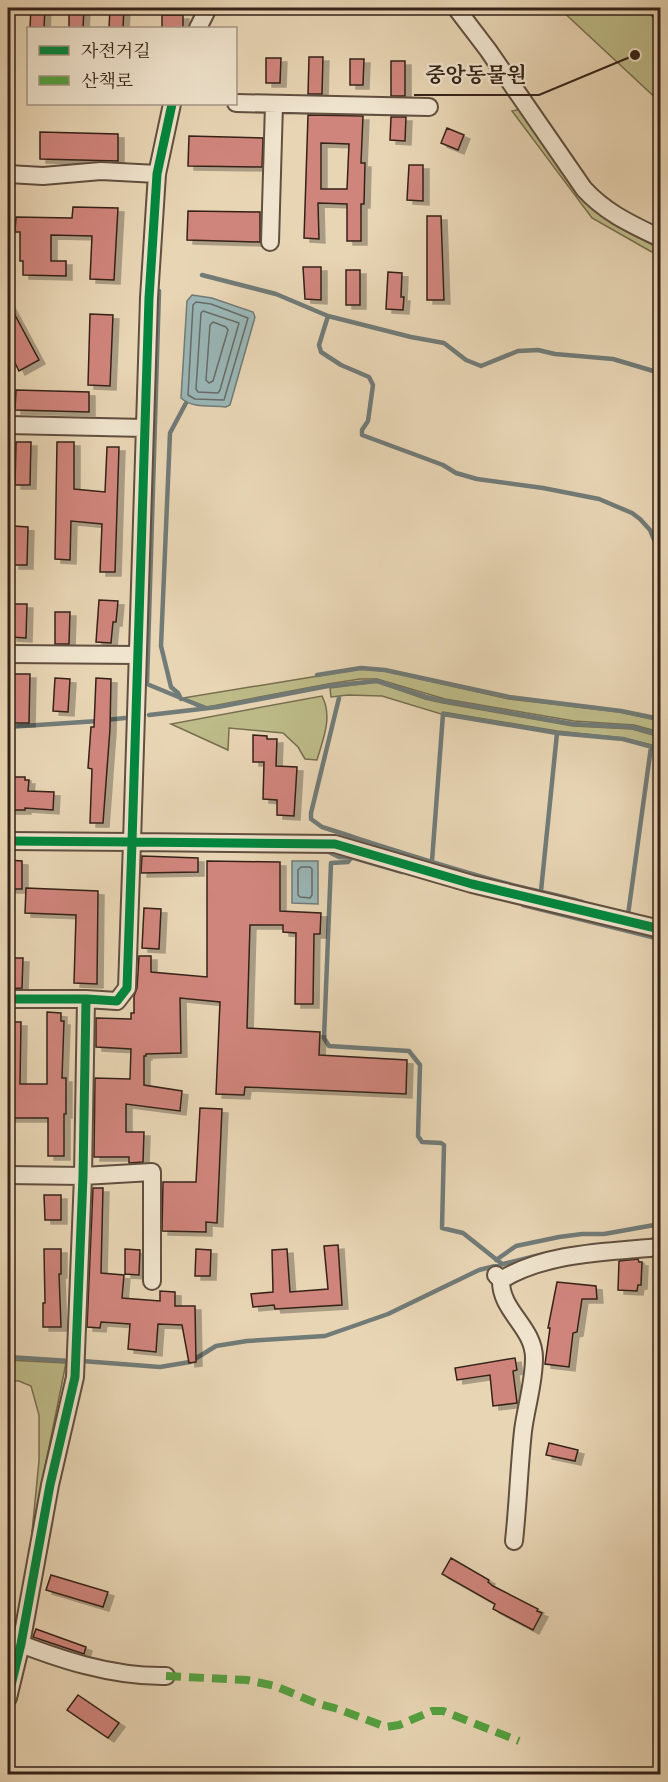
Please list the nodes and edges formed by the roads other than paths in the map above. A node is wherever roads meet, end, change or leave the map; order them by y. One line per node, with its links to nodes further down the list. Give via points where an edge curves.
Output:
1 (208, 8): 5 (street)
2 (456, 8): 12 (street, via 584,189 604,208)
3 (657, 8): 4 (street)
4 (660, 11)
5 (198, 27)
6 (237, 103): 7 (street)
7 (274, 104): 9 (street); 13 (street)
8 (172, 105): 11 (street)
9 (429, 107)
10 (8, 174): 11 (street)
11 (157, 174): 15 (street)
12 (660, 238)
13 (270, 242)
14 (8, 425): 15 (street)
15 (145, 428): 17 (street)
16 (8, 654): 17 (street)
17 (138, 656): 19 (street)
18 (8, 841): 19 (street)
19 (132, 842): 20 (street, via 335,844 472,884); 22 (street, via 127,988 117,1001)
20 (660, 929)
21 (8, 999): 22 (street)
22 (86, 999): 24 (street)
23 (8, 1175): 24 (street)
24 (83, 1176): 26 (street, via 152,1172); 28 (street, via 75,1377)
25 (660, 1247): 27 (street, via 535,1264 499,1278 501,1292 528,1335 534,1357 519,1465)
26 (152, 1281)
27 (514, 1541)
28 (14, 1641): 29 (street, via 55,1657 130,1676); 30 (street)
29 (166, 1676)
30 (8, 1698)

